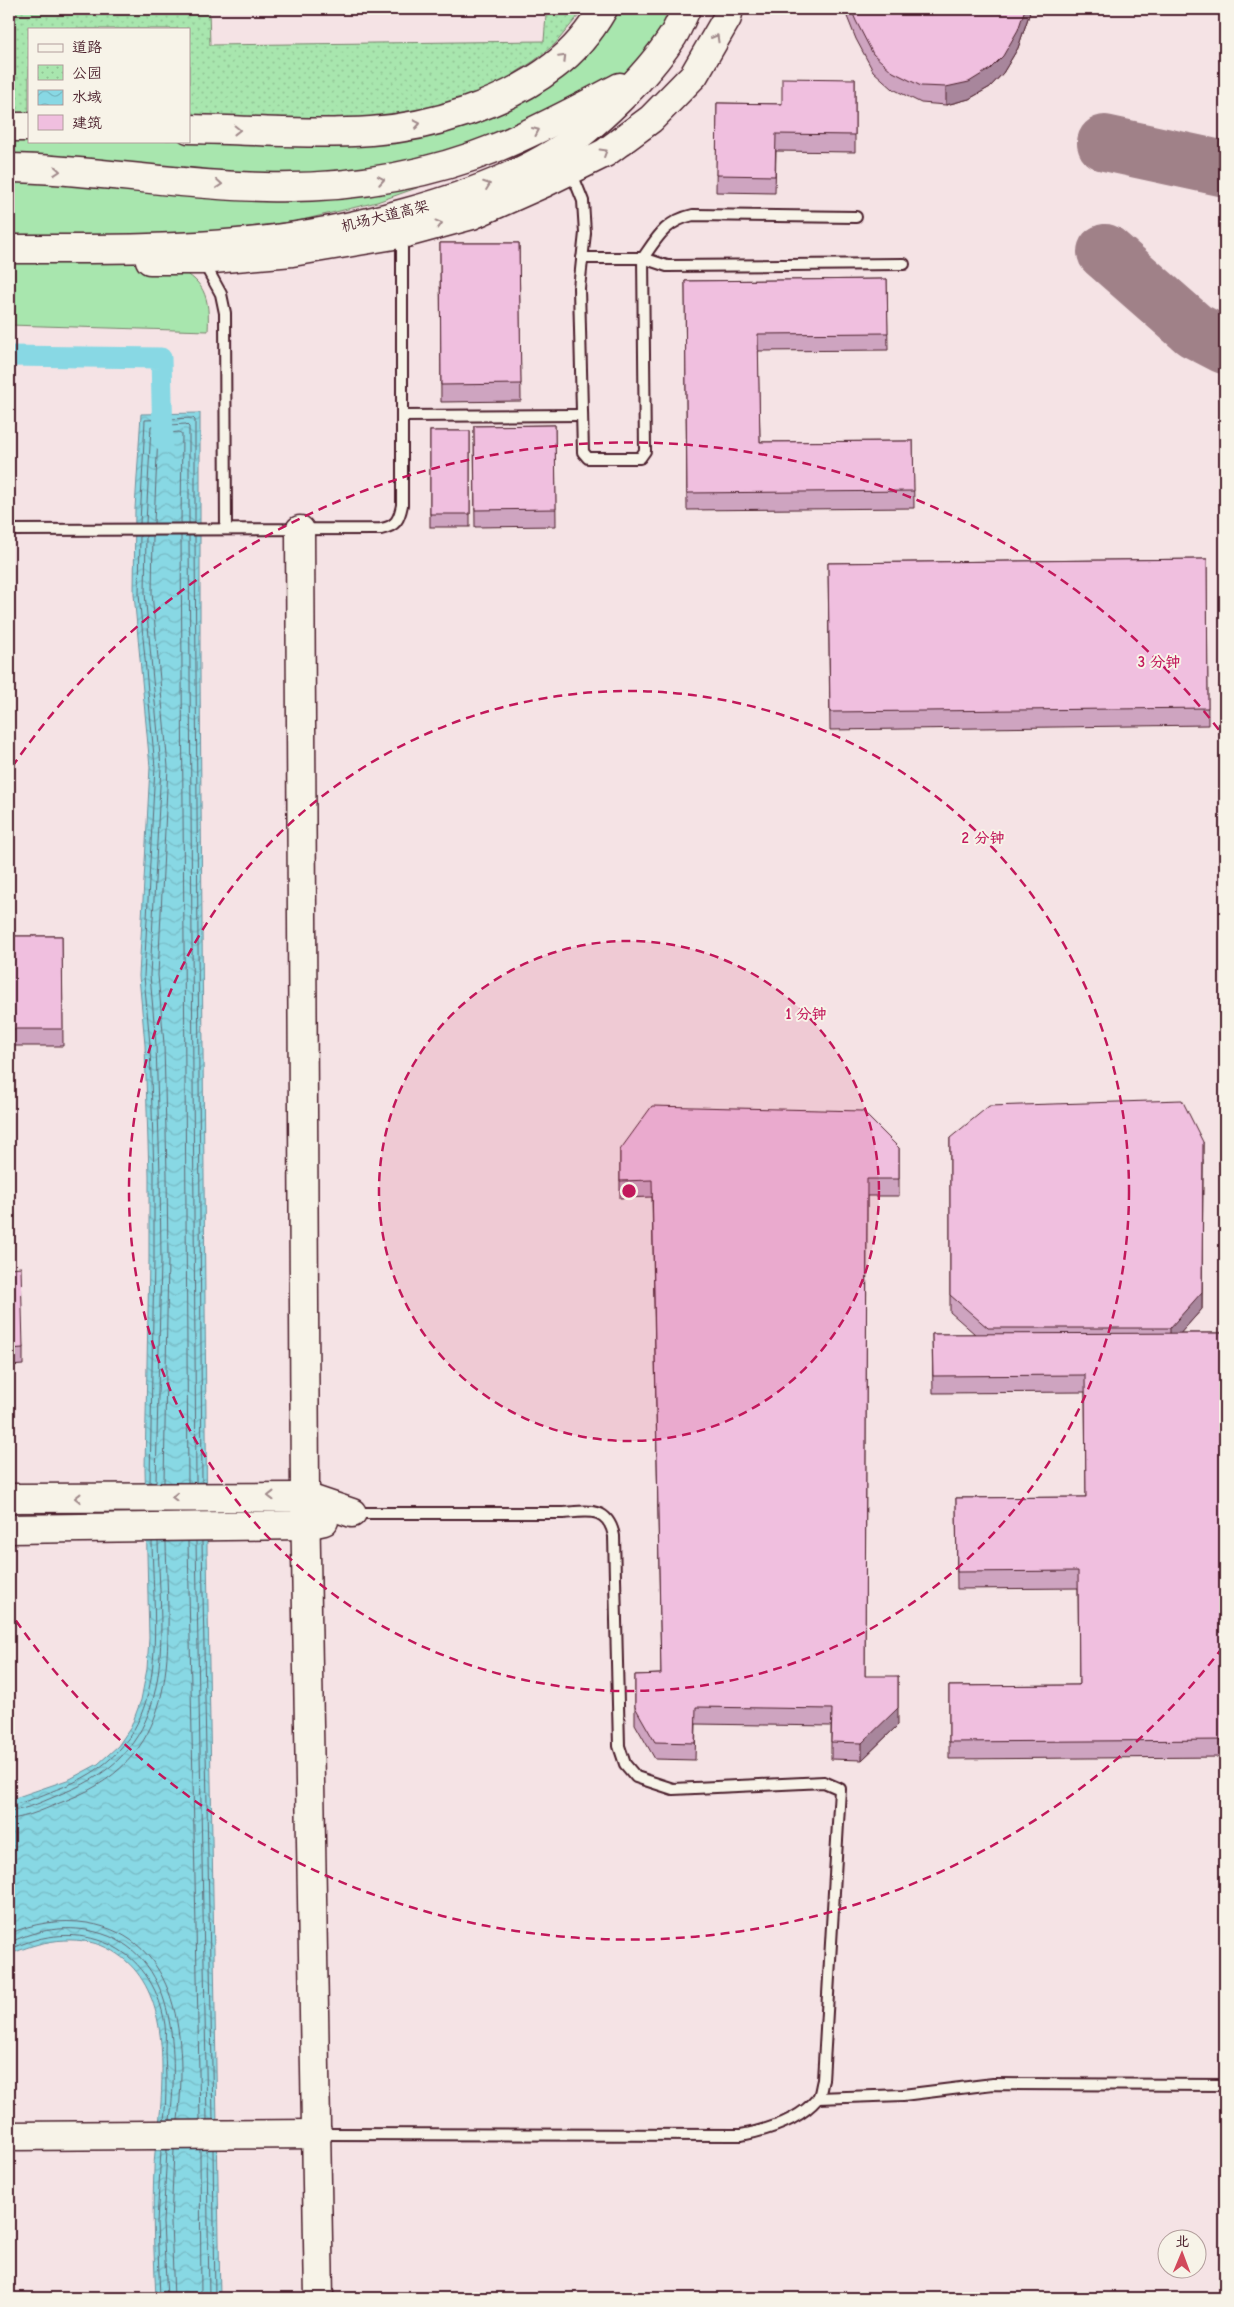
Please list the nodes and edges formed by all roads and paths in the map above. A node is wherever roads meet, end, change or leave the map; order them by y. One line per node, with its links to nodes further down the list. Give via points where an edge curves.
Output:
1 (604, 9): 7 (main road, one-way to 1, via 371,131 420,124 468,111 555,66 590,31)
2 (686, 9): 4 (main road, 机场大道高架, via 673,36)
3 (729, 9): 9 (main road, one-way to 3, via 605,153 651,120 694,75)
4 (639, 77): 8 (main road, one-way to 4, via 263,188 351,185 449,164 497,148); 12 (main road, 机场大道高架, one-way to 4, via 240,243 369,222 498,181 554,153 599,119)
5 (9, 126): 6 (main road)
6 (28, 127)
7 (190, 129)
8 (9, 168)
9 (571, 170): 11 (main road, one-way to 9, via 472,215); 13 (lane, via 583,201 585,233)
10 (856, 216): 14 (lane, via 693,215 676,219 657,237)
11 (402, 233): 15 (main road, via 292,252); 19 (lane)
12 (9, 249)
13 (582, 258): 14 (lane); 18 (lane, via 579,288)
14 (643, 258): 17 (lane, via 667,266); 18 (lane, via 645,451 640,458 588,458 583,452)
15 (202, 260): 16 (main road); 20 (lane, via 214,279 225,313)
16 (9, 261)
17 (904, 264)
18 (582, 415): 19 (lane)
19 (402, 416): 22 (lane, via 402,505 398,522 381,529)
20 (226, 529): 21 (lane); 22 (lane)
21 (9, 530)
22 (300, 530): 23 (main road)
23 (305, 1497): 24 (main road, one-way to 24); 25 (main road); 26 (main road)
24 (9, 1498)
25 (352, 1513): 26 (main road); 29 (lane, via 600,1513 608,1520 614,1536 618,1746 625,1764 636,1777 673,1789 824,1782 840,1789 824,2073)
26 (306, 1525): 27 (main road); 30 (main road)
27 (9, 1529)
28 (1225, 2085): 29 (lane, via 993,2084 903,2095)
29 (818, 2098): 30 (lane, via 795,2117 772,2129 741,2136)
30 (318, 2134): 31 (main road); 32 (main road)
31 (9, 2136)
32 (319, 2298)

